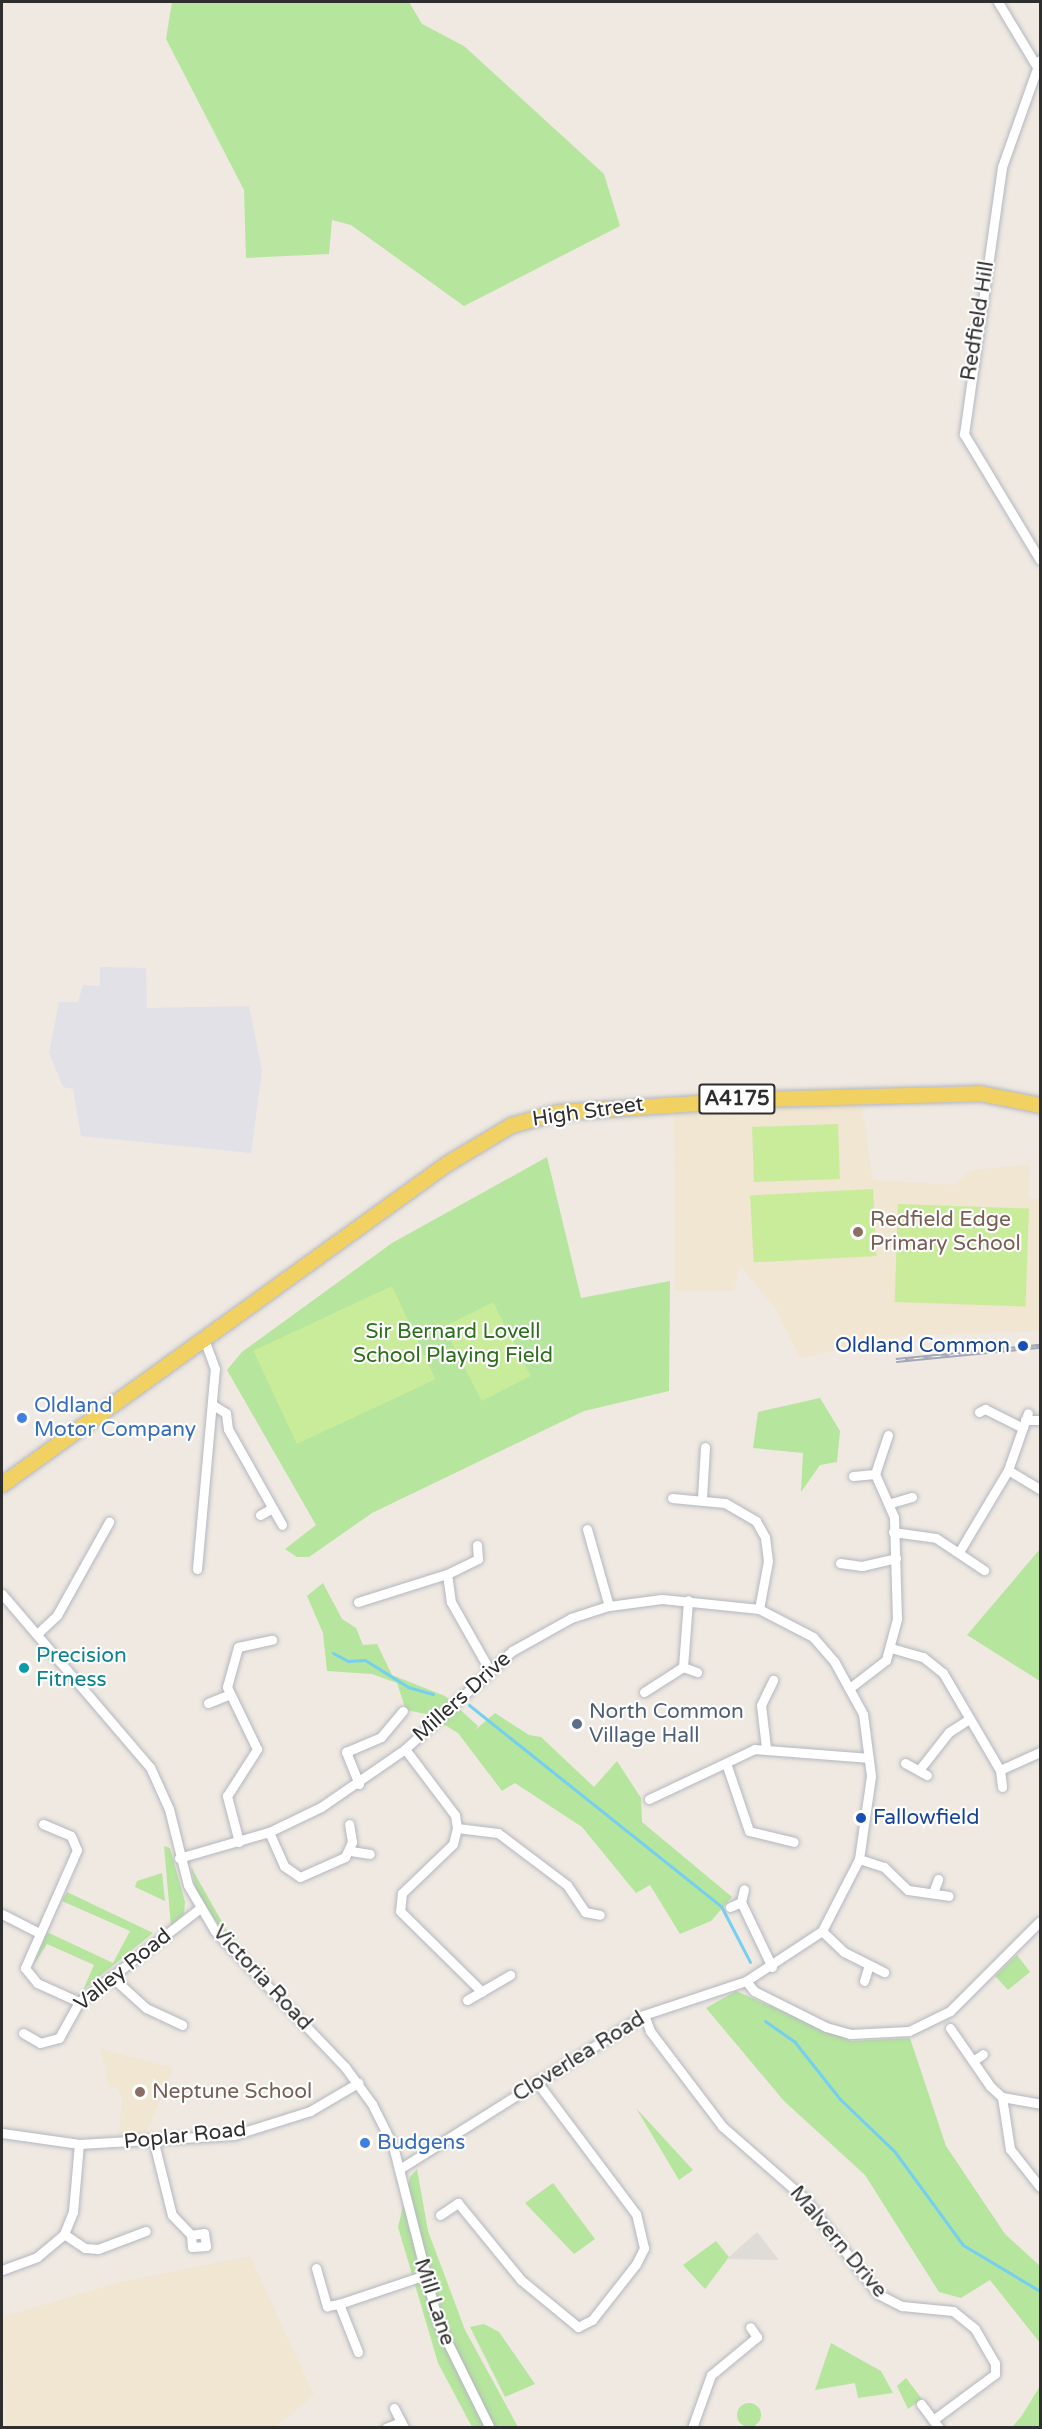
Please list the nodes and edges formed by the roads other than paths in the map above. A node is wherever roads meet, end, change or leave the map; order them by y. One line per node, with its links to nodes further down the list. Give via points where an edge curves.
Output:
1 (998, 2): 2 (street)
2 (1039, 64): 3 (street, Redfield Hill, via 1002,167 964,434)
3 (1041, 560)
4 (1041, 1105): 5 (main road, High Street / A4175, via 979,1093 661,1103 537,1117 511,1125 446,1164)
5 (205, 1342): 6 (street, via 215,1369); 15 (main road, A4175)
6 (213, 1405): 21 (street, via 226,1413 228,1429); 32 (street)
7 (980, 1412): 8 (street, via 985,1409)
8 (1025, 1420): 9 (street); 12 (street)
9 (1041, 1420)
10 (888, 1435): 13 (street)
11 (705, 1447): 19 (street)
12 (1008, 1470): 16 (street); 28 (street)
13 (875, 1474): 14 (street); 20 (street)
14 (853, 1476)
15 (2, 1484)
16 (1041, 1489)
17 (912, 1497): 20 (street)
18 (672, 1498): 19 (street)
19 (702, 1498): 41 (street, via 744,1510 765,1537 767,1578)
20 (891, 1503): 26 (street)
21 (272, 1508): 22 (street); 24 (street)
22 (261, 1515)
23 (109, 1522): 42 (street, via 57,1615)
24 (282, 1525)
25 (587, 1529): 40 (street)
26 (894, 1532): 28 (street, via 936,1538); 29 (street)
27 (477, 1545): 34 (street, via 481,1562)
28 (959, 1552): 33 (street)
29 (896, 1558): 30 (street, via 862,1566); 44 (street, via 899,1596)
30 (840, 1563)
31 (432, 1568): 34 (street)
32 (196, 1569)
33 (984, 1570)
34 (447, 1574): 37 (street); 46 (street, via 455,1611)
35 (370, 1585): 37 (street)
36 (2, 1594): 42 (street, Victoria Road)
37 (374, 1596): 39 (street)
38 (688, 1600): 40 (street, Millers Drive); 41 (street, Millers Drive); 45 (street)
39 (358, 1602)
40 (609, 1606): 46 (street, Millers Drive, via 538,1634)
41 (759, 1609): 49 (street, Millers Drive, via 813,1637)
42 (38, 1633): 77 (street, Victoria Road, via 109,1717 160,1786)
43 (272, 1640): 51 (street, via 238,1647)
44 (891, 1648): 49 (street, via 880,1669); 54 (street, via 923,1657 943,1673)
45 (683, 1667): 47 (street); 50 (street, via 660,1691)
46 (489, 1669): 56 (street, Millers Drive)
47 (697, 1672)
48 (773, 1680): 55 (street, via 761,1705)
49 (851, 1687): 58 (street, Millers Drive, via 863,1714)
50 (644, 1692)
51 (228, 1695): 52 (street); 72 (street, via 257,1749 227,1796)
52 (208, 1703)
53 (402, 1712): 63 (street, via 381,1737 346,1752)
54 (969, 1719): 60 (street, via 949,1732 923,1772); 61 (street)
55 (766, 1748): 58 (street); 59 (street)
56 (405, 1749): 63 (street, Millers Drive); 69 (street, via 455,1815)
57 (1041, 1752): 61 (street)
58 (869, 1758): 78 (street, Millers Drive, via 869,1816)
59 (726, 1763): 64 (street); 71 (street, via 744,1824 749,1831)
60 (905, 1763)
61 (1000, 1770): 65 (street)
62 (671, 1776): 64 (street)
63 (359, 1784): 70 (street, Millers Drive)
64 (676, 1786): 66 (street)
65 (1002, 1787)
66 (650, 1799)
67 (43, 1824): 90 (street, via 71,1836 77,1850)
68 (348, 1824): 75 (street)
69 (457, 1828): 87 (street, via 498,1833 567,1885 585,1912); 98 (street, via 453,1844 398,1903 405,1919)
70 (269, 1832): 72 (street, Millers Drive); 75 (street, via 284,1866 300,1877 331,1867)
71 (774, 1839): 73 (street); 74 (street)
72 (238, 1842): 77 (street, Millers Drive)
73 (794, 1842)
74 (772, 1850)
75 (351, 1851): 76 (street)
76 (370, 1854)
77 (179, 1858): 85 (street, Victoria Road)
78 (858, 1859): 81 (street, via 884,1867 908,1890); 89 (street, Millers Drive)
79 (938, 1879): 81 (street)
80 (744, 1889): 83 (street)
81 (933, 1893): 82 (street)
82 (950, 1896)
83 (741, 1902): 84 (street); 91 (street)
84 (730, 1907)
85 (200, 1908): 95 (street, Valley Road); 108 (street, Victoria Road, via 236,1954)
86 (2, 1914): 90 (street)
87 (600, 1915)
88 (1041, 1921): 96 (street, via 951,2011 909,2031 850,2034 754,1991)
89 (822, 1931): 91 (street, Millers Drive); 92 (street)
90 (37, 1932): 100 (street, via 25,1958 29,1978)
91 (772, 1967): 96 (street, Millers Drive)
92 (868, 1968): 93 (street); 97 (street)
93 (884, 1972)
94 (510, 1975): 98 (street)
95 (113, 1978): 100 (street, Valley Road); 102 (street, via 146,2008)
96 (746, 1981): 101 (street, Cloverlea Road)
97 (864, 1981)
98 (482, 1992): 99 (street)
99 (467, 2000)
100 (79, 2002): 104 (street, Valley Road, via 58,2038 40,2043)
101 (644, 2015): 107 (street, Cloverlea Road); 128 (street, Malvern Drive, via 650,2031 722,2126 804,2198 878,2294 902,2306 953,2311 975,2329 995,2363 995,2374)
102 (182, 2025)
103 (950, 2028): 106 (street)
104 (23, 2033)
105 (983, 2054): 106 (street)
106 (973, 2061): 109 (street)
107 (537, 2082): 114 (street, Cloverlea Road); 116 (street, via 636,2214 644,2248 636,2264 592,2320 578,2327 520,2280 458,2203)
108 (358, 2083): 112 (street, Poplar Road, via 280,2124); 114 (street, Victoria Road, via 380,2118)
109 (1002, 2097): 110 (street); 115 (street, via 1010,2149)
110 (1041, 2104)
111 (2, 2133): 113 (street, Poplar Road)
112 (154, 2143): 113 (street, Poplar Road); 119 (street, via 165,2200)
113 (79, 2144): 118 (street, via 73,2212)
114 (399, 2169): 122 (street, Mill Lane)
115 (1041, 2187)
116 (441, 2215)
117 (146, 2231): 118 (street, via 98,2249 84,2248)
118 (64, 2234): 121 (street, via 37,2257)
119 (191, 2235)
120 (316, 2268): 123 (street, via 327,2306)
121 (2, 2270)
122 (422, 2276): 123 (street); 131 (street, Mill Lane, via 454,2361)
123 (339, 2304): 125 (street)
124 (750, 2327): 132 (street, via 757,2337 711,2375)
125 (358, 2352)
126 (921, 2404): 128 (street, Malvern Drive)
127 (394, 2408): 129 (street)
128 (936, 2424)
129 (402, 2425): 130 (street)
130 (386, 2427)
131 (490, 2427)
132 (692, 2427)

